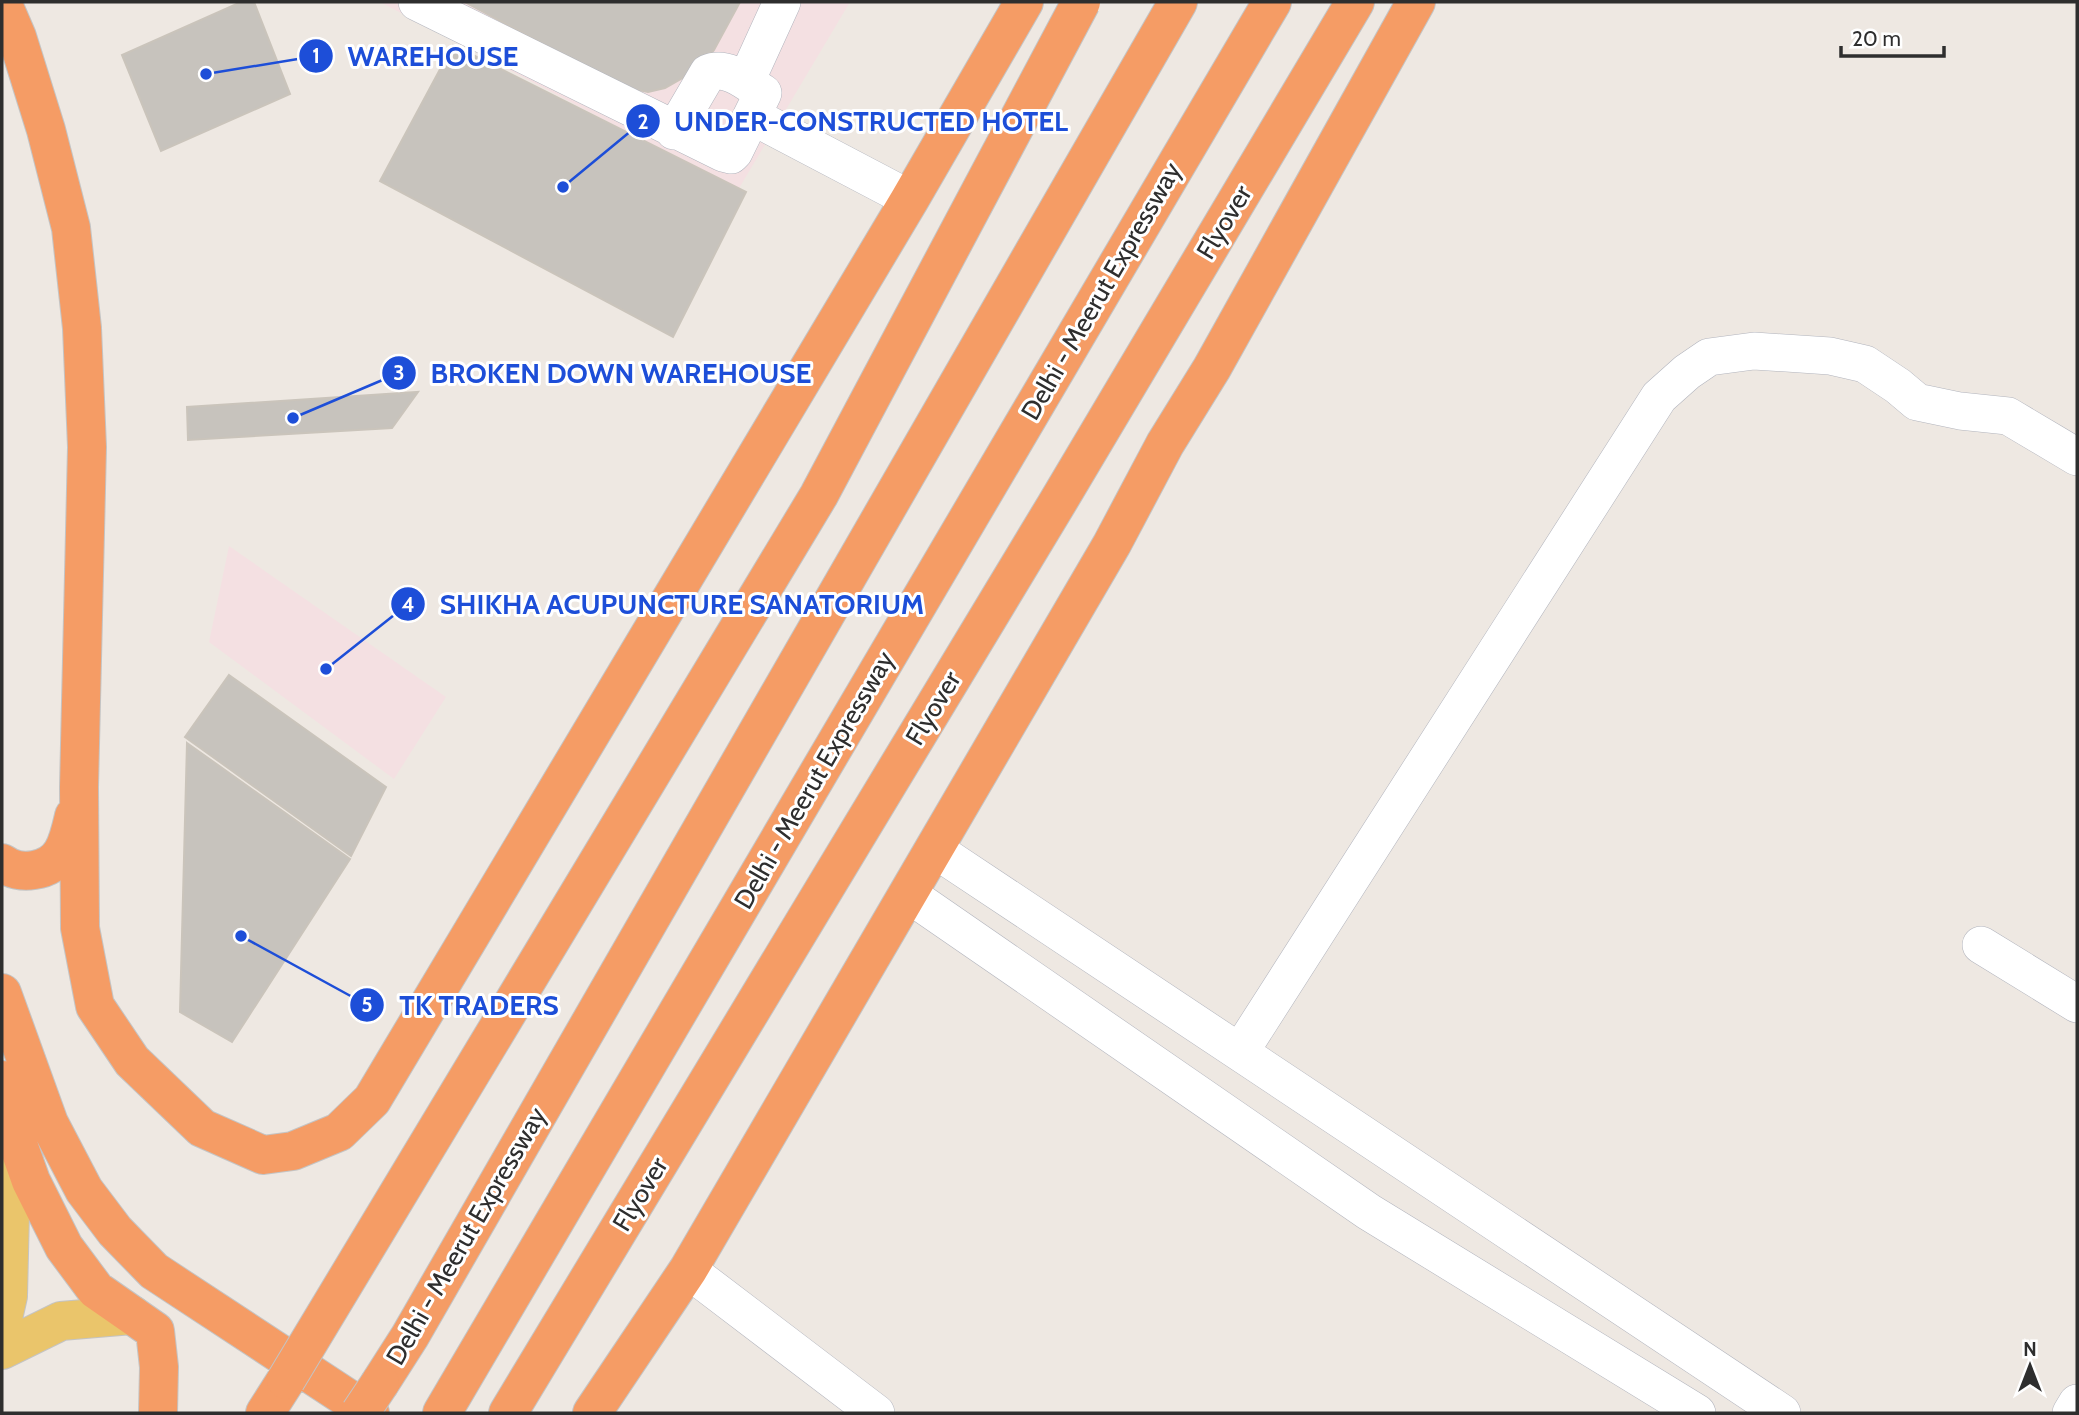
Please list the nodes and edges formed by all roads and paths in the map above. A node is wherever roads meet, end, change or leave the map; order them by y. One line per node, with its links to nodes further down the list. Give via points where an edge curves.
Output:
1 (2, 2): 14 (highway, via 46,130 71,228 82,328 87,447)
2 (417, 2): 11 (street)
3 (782, 2): 10 (street)
4 (1024, 2): 12 (highway)
5 (1081, 2): 34 (highway, bridge, via 819,495)
6 (1178, 2): 30 (highway, Delhi - Meerut Expressway)
7 (1272, 2): 32 (highway, Delhi - Meerut Expressway)
8 (1355, 2): 35 (highway, Flyover)
9 (1416, 2): 15 (highway, via 1112,544)
10 (749, 99): 11 (street, via 731,155); 11 (street, via 721,70 708,73); 12 (street)
11 (674, 131)
12 (910, 199): 14 (highway, via 372,1100 339,1132 293,1151 263,1155 202,1128 132,1061 95,1006 80,928)
13 (2077, 457): 21 (street, via 2008,416 1917,402 1865,364 1830,356 1754,351 1709,357 1687,372 1659,397)
14 (79, 787): 16 (highway, via 71,831 57,862 29,871 13,870)
15 (934, 849): 17 (highway); 21 (street)
16 (2, 863)
17 (908, 894): 25 (street); 26 (highway)
18 (1981, 945): 20 (street)
19 (2, 993): 24 (highway)
20 (2077, 1004)
21 (1240, 1052): 22 (street)
22 (1276, 1076): 25 (street); 39 (street)
23 (2, 1080): 24 (highway)
24 (30, 1125): 27 (main road); 28 (highway, via 31,1181 64,1247 96,1290); 30 (highway, via 114,1231 154,1271)
25 (1242, 1125): 38 (street, via 1369,1212)
26 (688, 1270): 36 (highway); 37 (street)
27 (2, 1323)
28 (144, 1323): 29 (main road, via 61,1321); 33 (highway, via 159,1367)
29 (2, 1350)
30 (370, 1403)
31 (2077, 1403): 40 (street)
32 (443, 1412)
33 (158, 1413)
34 (265, 1413)
35 (508, 1413)
36 (592, 1413)
37 (876, 1413)
38 (1697, 1413)
39 (1782, 1413)
40 (2071, 1413)

